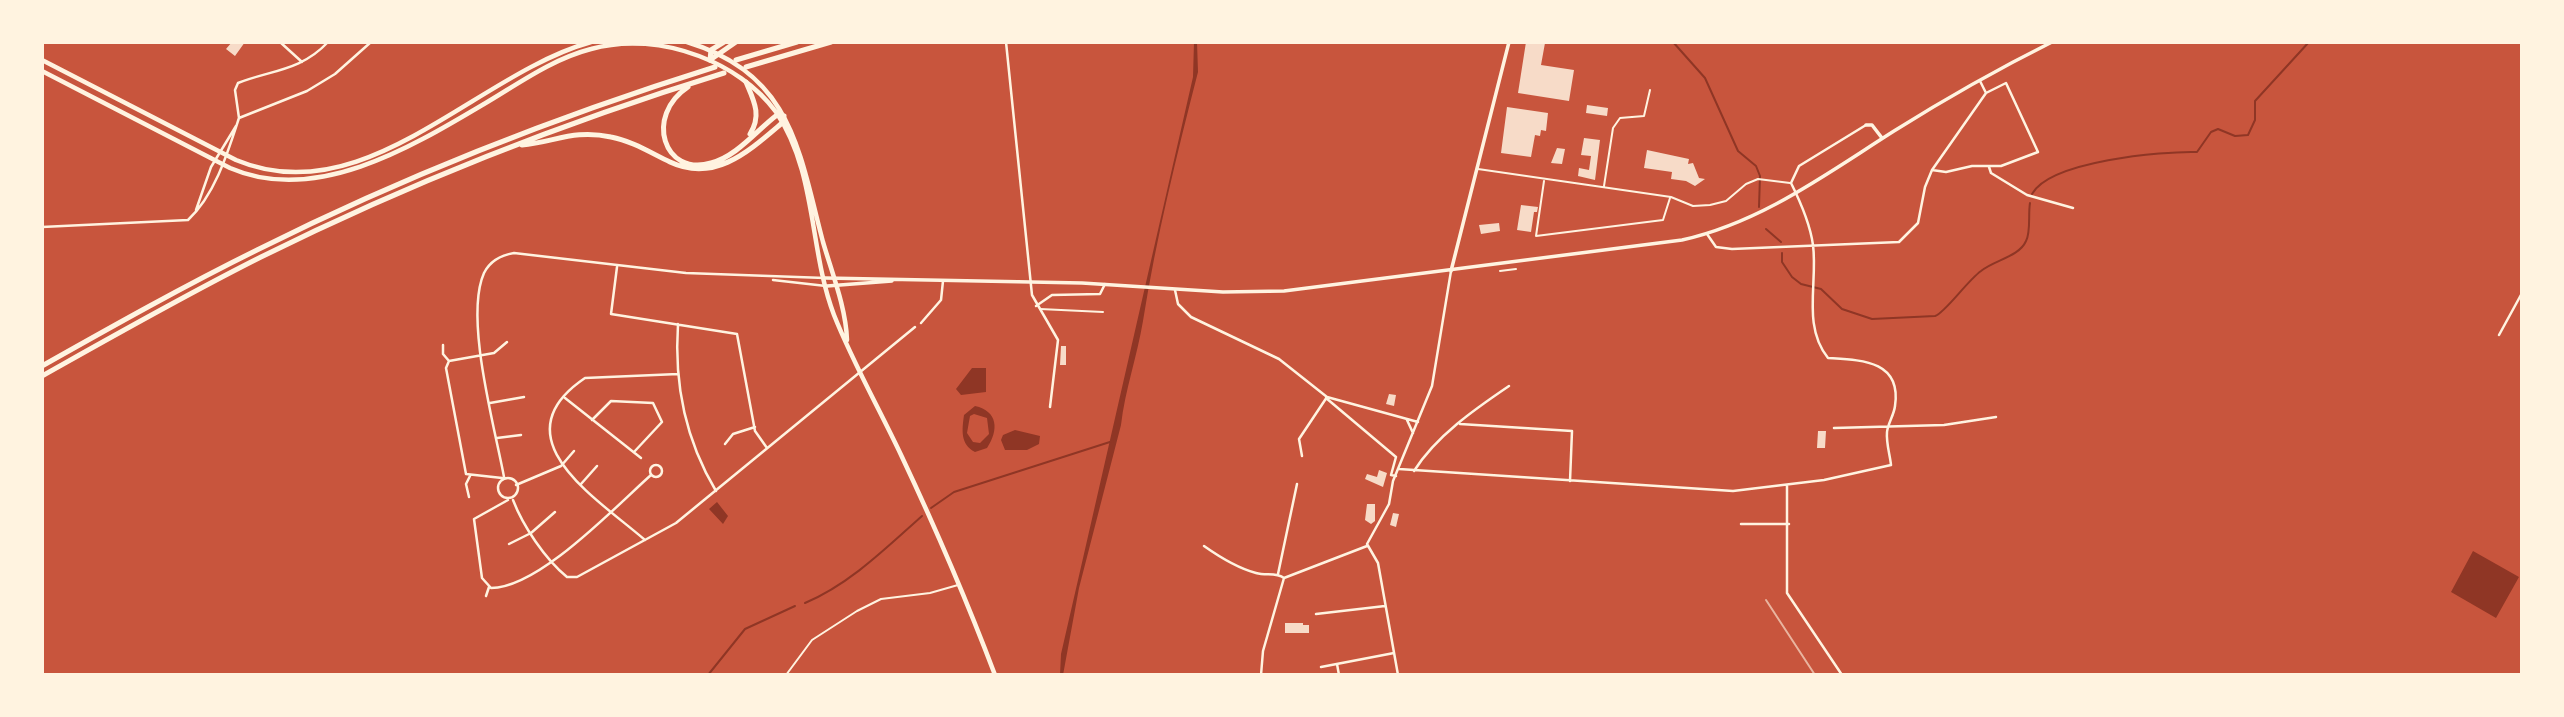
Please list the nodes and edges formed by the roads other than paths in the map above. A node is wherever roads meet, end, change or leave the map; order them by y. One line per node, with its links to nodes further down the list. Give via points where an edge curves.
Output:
1 (280, 42): 17 (street)
2 (328, 42): 17 (street)
3 (371, 42): 28 (street, via 335,74)
4 (591, 42): 36 (main road, via 552,57 425,130 335,166 279,173)
5 (687, 42): 13 (main road)
6 (724, 42): 13 (highway)
7 (736, 42): 13 (highway)
8 (797, 42): 16 (highway)
9 (831, 42): 19 (highway)
10 (1006, 42): 58 (street)
11 (1509, 42): 40 (main road)
12 (2052, 42): 22 (main road)
13 (715, 53): 15 (highway); 27 (main road, via 755,80)
14 (42, 60): 35 (main road)
15 (710, 60): 24 (main road); 38 (main road, via 652,45 599,47 543,69 429,135 330,176 286,183 242,174)
16 (736, 60)
17 (302, 62): 28 (street, via 238,83)
18 (716, 66): 75 (highway, via 565,117 371,196 203,277)
19 (746, 66)
20 (42, 71): 37 (main road)
21 (724, 73): 23 (highway)
22 (1980, 80): 26 (street); 32 (main road)
23 (696, 82): 33 (highway, via 671,101 664,115 664,139 676,155 694,164 712,163); 34 (highway)
24 (746, 82): 27 (main road); 33 (highway, via 757,113)
25 (1650, 90): 44 (lane, via 1644,116 1620,118 1613,128)
26 (1986, 93): 39 (street, via 2006,83 2038,152); 41 (street)
27 (781, 116): 29 (highway); 33 (highway); 55 (main road, via 804,160)
28 (239, 118): 31 (street)
29 (782, 123): 34 (highway, via 736,159 710,170 685,168 625,141 599,135 570,135); 54 (main road, via 803,174)
30 (1866, 125): 32 (main road, via 1872,125); 43 (street, via 1799,166)
31 (236, 126): 35 (street); 36 (street)
32 (1883, 139): 49 (main road, via 1789,198)
33 (747, 140)
34 (515, 146): 78 (highway, via 387,198 268,254)
35 (219, 152): 36 (main road); 37 (street)
36 (227, 156): 38 (street)
37 (214, 160): 38 (main road); 47 (street)
38 (222, 164): 47 (street)
39 (1989, 167): 41 (street); 46 (street, via 1991,173 2027,195)
40 (1477, 169): 42 (lane); 52 (main road)
41 (1932, 170): 50 (street, via 1918,223 1899,242)
42 (1544, 179): 44 (lane); 45 (lane, via 1535,236 1663,220)
43 (1791, 183): 45 (lane, via 1758,179 1726,201 1710,205 1693,206); 50 (street, via 1802,203)
44 (1603, 187): 45 (lane)
45 (1671, 197)
46 (2073, 208)
47 (195, 210): 48 (street, via 183,222)
48 (42, 227)
49 (1707, 234): 50 (street, via 1716,247 1732,249); 52 (main road)
50 (1813, 246): 91 (street, via 1816,335 1828,358 1869,361 1888,375 1896,402)
51 (617, 266): 53 (street); 67 (street, via 611,314); 73 (street, via 514,253 499,257 486,269 482,281 477,325)
52 (1451, 271): 62 (main road, via 1284,291); 88 (street, via 1432,386)
53 (767, 278): 54 (street); 60 (street)
54 (825, 278): 55 (main road); 60 (main road)
55 (833, 279): 56 (main road); 61 (main road)
56 (894, 281): 57 (main road); 61 (main road)
57 (943, 281): 58 (main road); 66 (street, via 942,300)
58 (1032, 282): 59 (main road); 64 (street)
59 (1105, 284): 62 (main road); 64 (street, via 1100,294 1052,295)
60 (827, 286): 61 (main road); 70 (main road)
61 (835, 286): 70 (main road)
62 (1175, 289): 82 (street, via 1178,304 1191,317 1279,359)
63 (2522, 293): 69 (street)
64 (1038, 308): 65 (lane); 84 (street, via 1058,340)
65 (1103, 312)
66 (920, 323)
67 (678, 324): 77 (street); 90 (street, via 737,334)
68 (915, 327): 76 (street)
69 (2499, 335)
70 (847, 341): 76 (main road)
71 (507, 342): 73 (street)
72 (443, 345): 74 (street)
73 (482, 356): 74 (street); 83 (street)
74 (449, 361): 107 (street, via 446,369 463,467)
75 (42, 366)
76 (861, 371): 97 (street); 130 (main road)
77 (678, 374): 81 (street, via 590,377); 115 (street, via 692,441)
78 (42, 376)
79 (1509, 386): 89 (street)
80 (524, 397): 83 (street)
81 (565, 398): 87 (street); 102 (street, via 553,415 550,431 553,453)
82 (1326, 398): 86 (street); 100 (street, via 1299,439); 108 (street, via 1396,457 1391,475)
83 (490, 403): 95 (street)
84 (1050, 407)
85 (1996, 417): 91 (street, via 1964,424)
86 (1405, 418): 88 (street); 94 (street)
87 (592, 420): 99 (street); 99 (street, via 611,401 653,403 662,422)
88 (1418, 422): 94 (street)
89 (1460, 424): 105 (street); 110 (street, via 1572,431)
90 (755, 427): 96 (street, via 733,434); 97 (street)
91 (1888, 427): 92 (street); 114 (street, via 1891,465)
92 (1833, 428)
93 (522, 435): 95 (street)
94 (1413, 436): 104 (street)
95 (497, 438): 109 (street)
96 (725, 444)
97 (767, 448): 115 (street)
98 (574, 451): 102 (street)
99 (634, 452): 101 (street)
100 (1302, 456)
101 (641, 458)
102 (561, 466): 111 (street); 113 (street)
103 (597, 466): 111 (street)
104 (1399, 470): 105 (street); 108 (street)
105 (1415, 471): 110 (street)
106 (651, 475): 118 (street)
107 (470, 476): 109 (street); 116 (street)
108 (1395, 476): 125 (street, via 1389,504)
109 (503, 478): 113 (street, via 510,477); 117 (street, via 500,489)
110 (1570, 481): 114 (street, via 1723,491)
111 (581, 484): 118 (street)
112 (1297, 484): 128 (street)
113 (516, 485): 117 (street, via 517,494)
114 (1787, 485): 121 (street)
115 (716, 491): 123 (street)
116 (468, 497)
117 (510, 500): 122 (street); 131 (street, via 474,519 482,578)
118 (611, 510): 123 (street); 127 (street)
119 (555, 512): 122 (street)
120 (1741, 524): 121 (street)
121 (1788, 524): 143 (street, via 1787,593)
122 (530, 533): 124 (street); 127 (street)
123 (646, 541): 127 (street, via 571,578)
124 (509, 544)
125 (1367, 546): 129 (street); 133 (street, via 1378,563)
126 (1204, 547): 128 (street, via 1245,569)
127 (553, 562): 131 (street, via 512,584)
128 (1278, 574): 129 (street)
129 (1284, 578): 140 (street, via 1263,651)
130 (960, 585): 138 (lane, via 881,599 857,611 813,640); 139 (main road)
131 (489, 587): 132 (street)
132 (485, 596)
133 (1385, 606): 134 (street); 135 (street)
134 (1316, 614)
135 (1394, 653): 136 (street); 142 (street)
136 (1337, 664): 137 (street); 141 (street)
137 (1321, 667)
138 (786, 675)
139 (995, 675)
140 (1262, 675)
141 (1339, 675)
142 (1398, 675)
143 (1842, 675)

